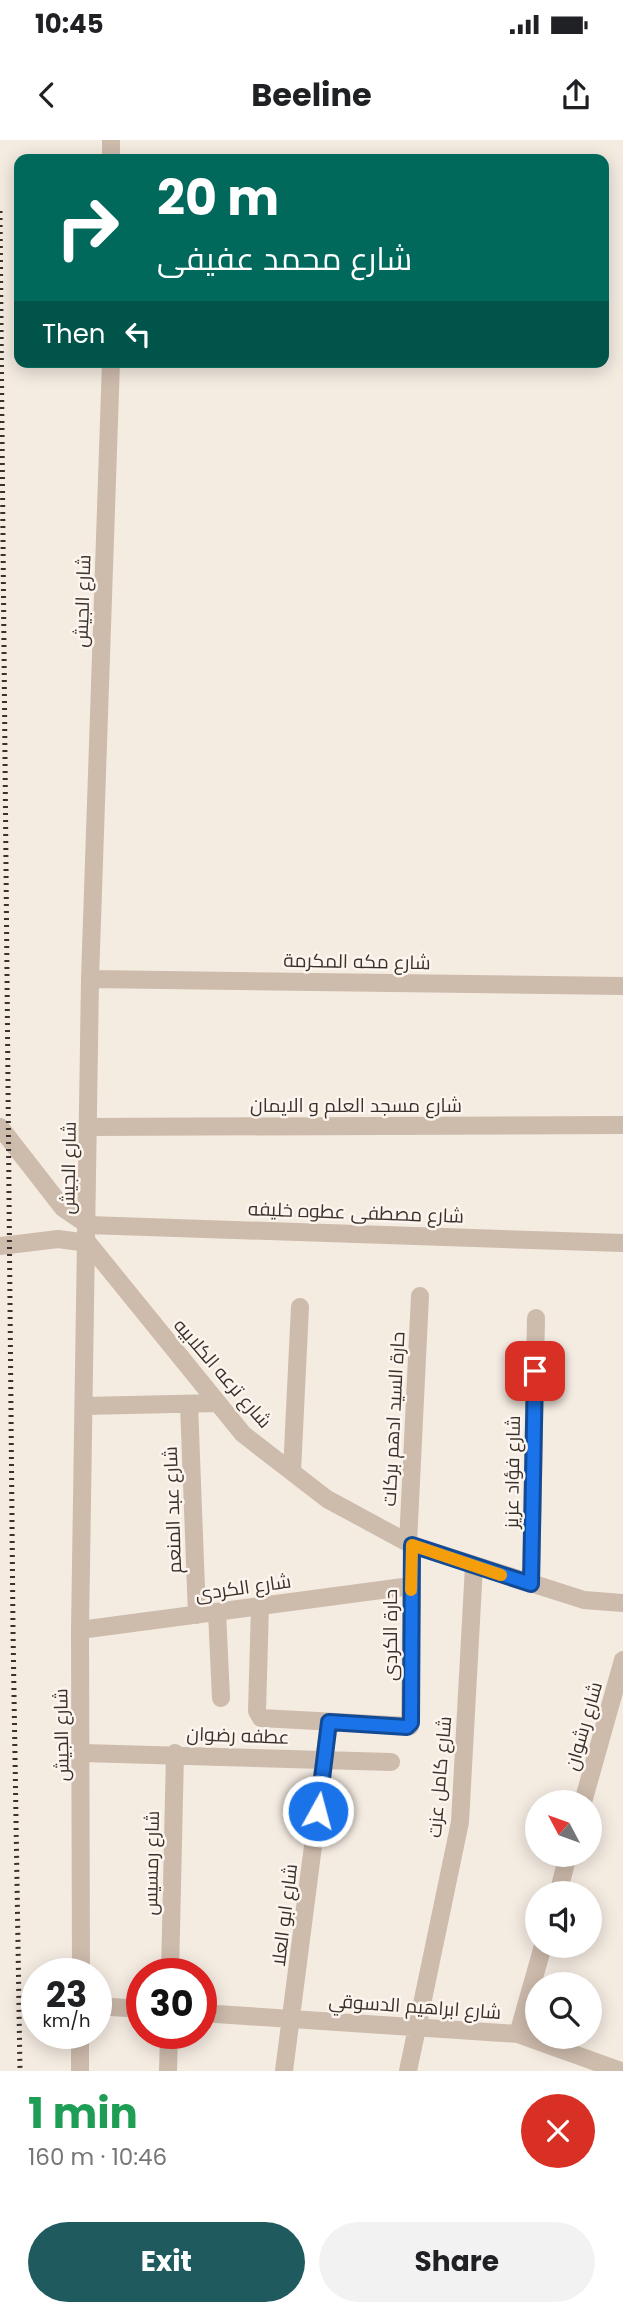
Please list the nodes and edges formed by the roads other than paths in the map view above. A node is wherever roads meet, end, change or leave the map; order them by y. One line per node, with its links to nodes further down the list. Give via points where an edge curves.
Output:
1 (111, 368): 2 (street, شارع الجيش)
2 (90, 979): 3 (street, شارع مكه المكرمة); 6 (street, شارع الجيش)
3 (623, 986)
4 (623, 1125): 6 (street, شارع مسجد العلم و الايمان)
5 (0, 1127): 7 (street, شارع ترعه الكلابيه)
6 (89, 1127): 7 (street, شارع الجيش)
7 (88, 1234): 8 (street, شارع مصطفى عطوه خليفه); 9 (street, شارع مصطفى عطوه خليفه); 14 (street, شارع ترعه الكلابيه); 15 (street, شارع الجيش)
8 (623, 1243)
9 (0, 1246)
10 (420, 1296): 17 (street, حارة السيد ادهم بركات)
11 (300, 1307): 16 (street)
12 (536, 1318): 19 (street, شارع فؤاد عزيز)
13 (189, 1404): 14 (street); 15 (street); 24 (street, شارع عبد المنعم)
14 (218, 1404): 16 (street, شارع ترعه الكلابيه, via 243,1434)
15 (85, 1406): 25 (street, شارع الجيش)
16 (292, 1471): 17 (street, شارع ترعه الكلابيه, via 327,1499)
17 (410, 1544): 18 (street, شارع ترعه الكلابيه); 20 (street, حارة الكردى)
18 (474, 1566): 19 (street, شارع ترعه الكلابيه); 39 (street, شارع كامل عزت, via 460,1822)
19 (531, 1584): 21 (street, شارع ترعه الكلابيه, via 584,1600)
20 (411, 1586): 22 (street, شارع الكردى); 28 (street, حارة الكردى, via 410,1726)
21 (623, 1603)
22 (260, 1606): 23 (street, شارع الكردى); 28 (street, via 258,1715)
23 (217, 1612): 24 (street, شارع الكردى); 27 (street)
24 (197, 1615): 25 (street, شارع الكردى)
25 (80, 1630): 29 (street, شارع الجيش)
26 (623, 1660): 33 (street, شارع رشوان)
27 (221, 1698)
28 (329, 1722): 31 (street, شارع ابو العلا)
29 (83, 1753): 30 (street, عطفه رضوان); 34 (street, شارع الجيش)
30 (175, 1754): 31 (street, عطفه رضوان); 35 (street, شارع رمسيس)
31 (324, 1759): 32 (street, عطفه رضوان); 38 (street, شارع ابو العلا)
32 (391, 1762)
33 (586, 1790)
34 (80, 1958)
35 (170, 1958)
36 (540, 1958): 40 (street)
37 (217, 2014): 38 (street, شارع ابراهيم الدسوقي)
38 (293, 2020): 39 (street, شارع ابراهيم الدسوقي); 45 (street, شارع ابو العلا)
39 (417, 2028): 40 (street, شارع ابراهيم الدسوقي); 46 (street, شارع كامل عزت)
40 (518, 2034): 47 (street, شارع ابراهيم الدسوقي)
41 (80, 2049): 43 (street)
42 (169, 2049): 44 (street)
43 (80, 2071)
44 (168, 2071)
45 (284, 2071)
46 (408, 2071)
47 (621, 2071)

